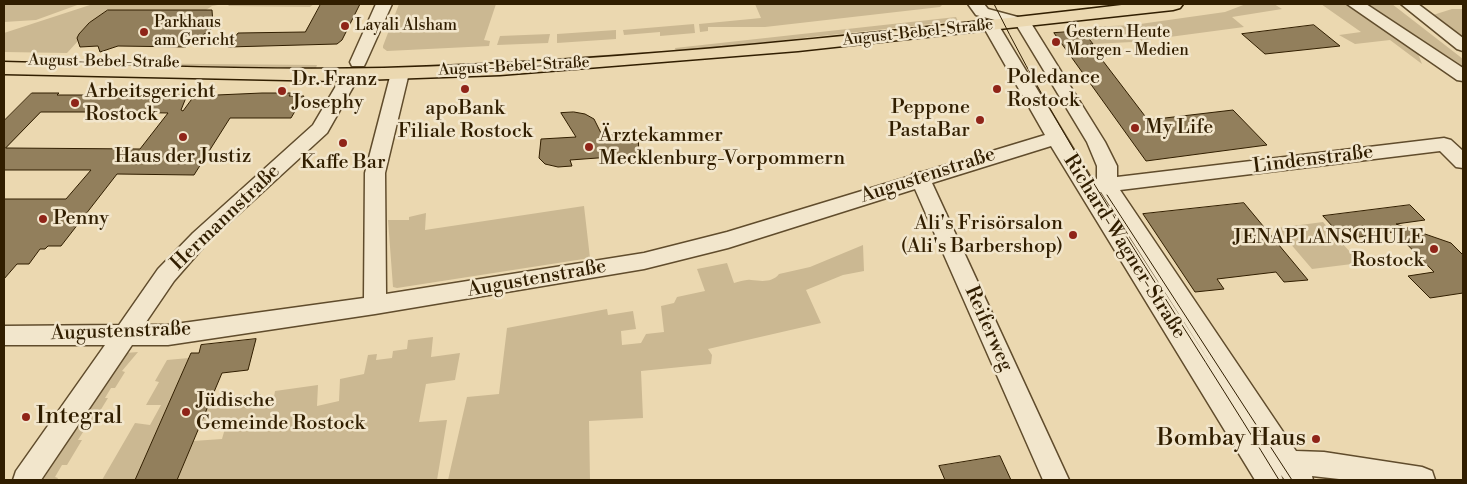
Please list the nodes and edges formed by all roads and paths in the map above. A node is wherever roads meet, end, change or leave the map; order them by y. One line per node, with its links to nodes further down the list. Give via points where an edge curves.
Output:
1 (384, 4): 12 (street, Hermannstraße)
2 (1055, 4): 6 (main road)
3 (1173, 4): 7 (main road, August-Bebel-Straße)
4 (1355, 4): 14 (street, via 1387,22)
5 (1409, 4): 9 (street)
6 (983, 14): 7 (main road, August-Bebel-Straße); 8 (main road, August-Bebel-Straße); 12 (main road, August-Bebel-Straße, via 670,48); 15 (street, Richard-Wagner-Straße)
7 (1023, 23): 18 (street, Richard-Wagner-Straße, via 1096,142)
8 (967, 28): 13 (main road, August-Bebel-Straße, via 679,56)
9 (1463, 46)
10 (4, 60): 12 (main road, August-Bebel-Straße)
11 (4, 68): 12 (main road, August-Bebel-Straße, via 220,74)
12 (355, 68): 13 (main road, August-Bebel-Straße); 21 (street, Hermannstraße, via 320,129 184,254)
13 (400, 73): 19 (street, via 375,173)
14 (1463, 76)
15 (1055, 138): 17 (street, Augustenstraße); 18 (street, Richard-Wagner-Straße)
16 (1463, 162): 18 (street, Lindenstraße, via 1444,144 1157,180)
17 (920, 178): 19 (street, Augustenstraße, via 687,251); 24 (street, Reiferweg)
18 (1100, 180): 22 (street, Richard-Wagner-Straße); 22 (street, Richard-Wagner-Straße, via 1249,446 1275,462)
19 (375, 305): 21 (street, Augustenstraße, via 168,335)
20 (4, 335): 21 (street, Augustenstraße)
21 (124, 335): 23 (street, Hermannstraße)
22 (1286, 474): 25 (street, via 1324,464)
23 (26, 480)
24 (1056, 480)
25 (1422, 480)

